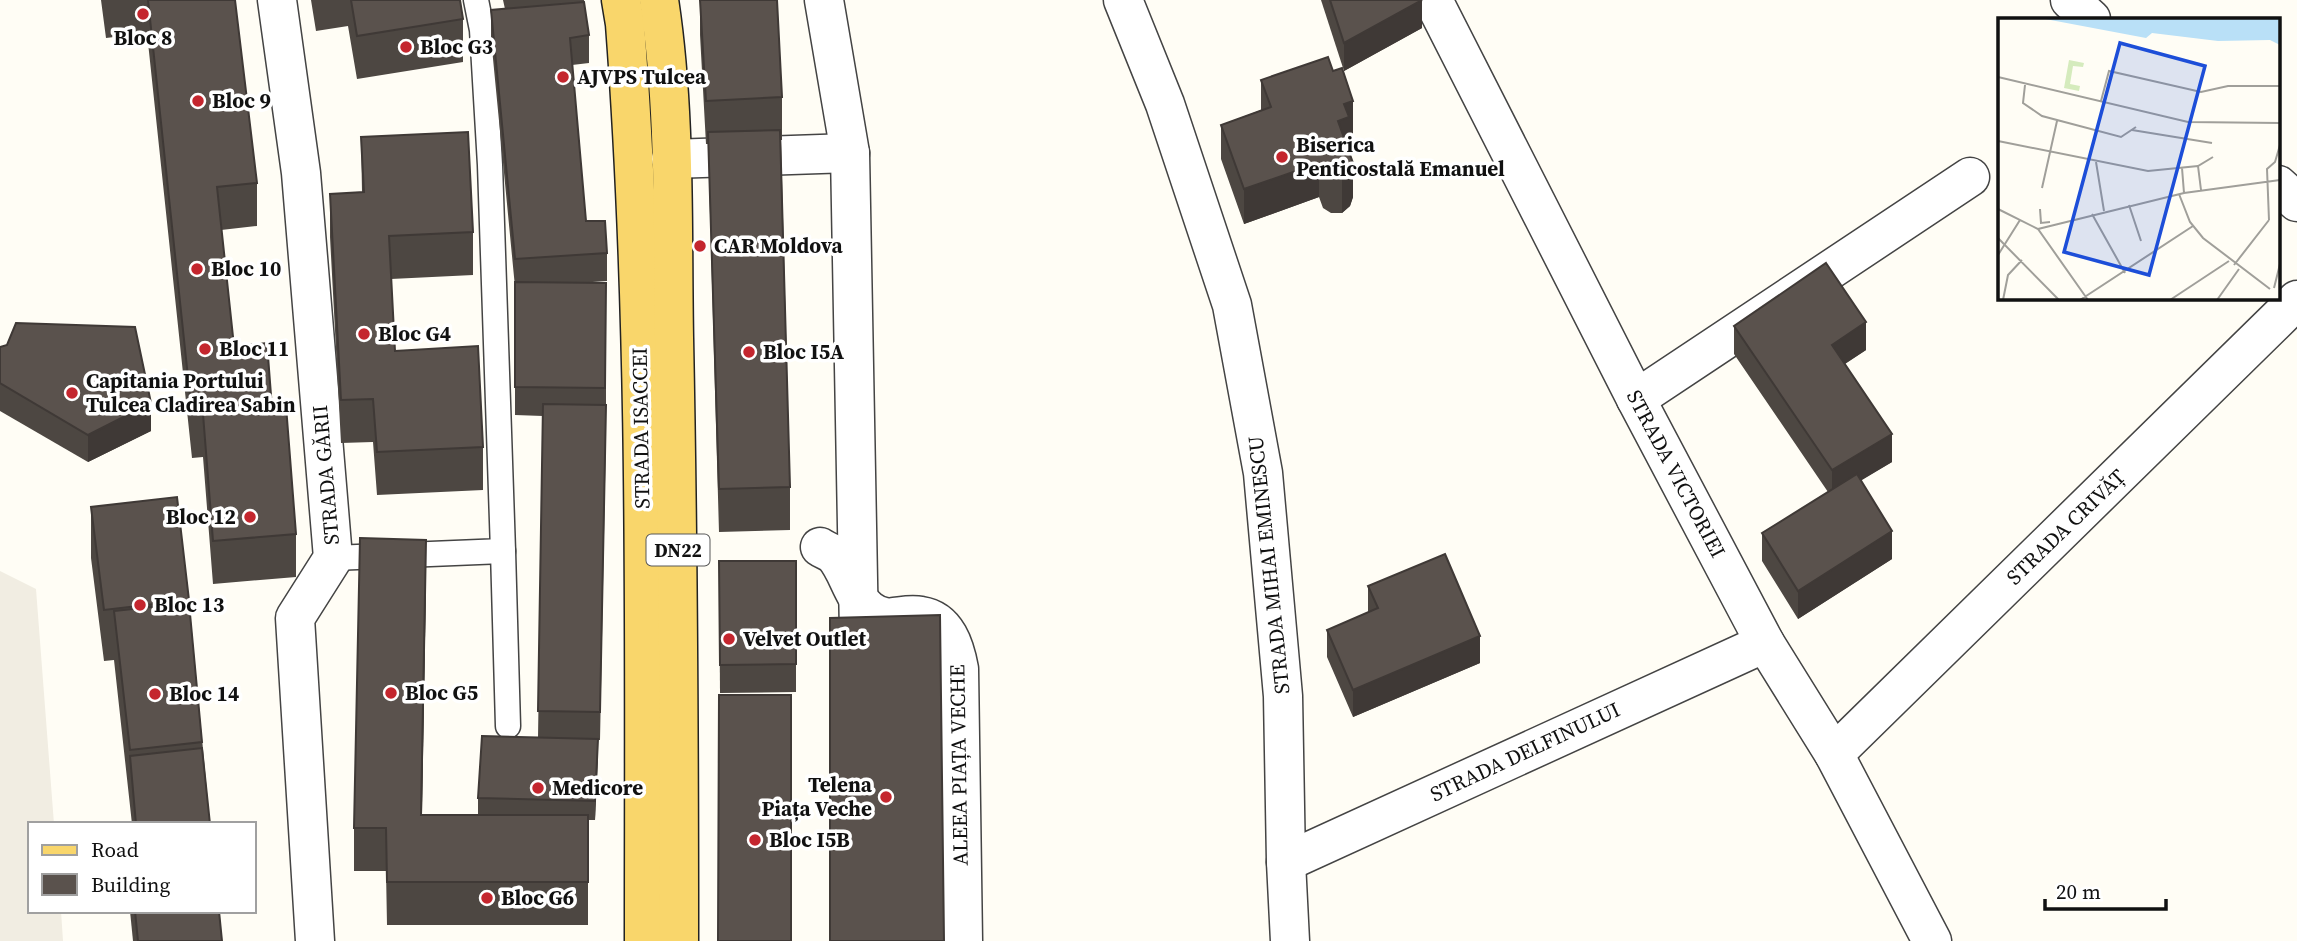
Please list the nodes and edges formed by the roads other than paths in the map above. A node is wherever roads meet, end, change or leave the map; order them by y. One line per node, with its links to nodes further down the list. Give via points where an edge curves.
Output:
1 (277, 0): 19 (street, STRADA GĂRII, via 301,173)
2 (475, 0): 18 (lane, via 482,30 490,165)
3 (621, 0): 26 (main road, STRADA ISACCEI / DN22, via 637,224 644,562)
4 (659, 0): 11 (main road, STRADA ISACCEI / DN22)
5 (824, 0): 10 (street)
6 (1123, 0): 24 (street, STRADA MIHAI EMINESCU, via 1165,104 1233,305 1263,474 1275,589 1283,695)
7 (1433, 0): 16 (street, STRADA VICTORIEI)
8 (2070, 0): 9 (street)
9 (2090, 18)
10 (850, 153): 11 (street); 20 (street)
11 (671, 159): 27 (main road, STRADA ISACCEI / DN22)
12 (1970, 177): 16 (street)
13 (2280, 187): 14 (street)
14 (2297, 202)
15 (2297, 300): 23 (street, STRADA CRIVĂȚ)
16 (1636, 399): 21 (street, STRADA VICTORIEI)
17 (820, 547): 20 (street, via 834,554)
18 (503, 551): 19 (lane); 22 (lane)
19 (333, 558): 25 (street, STRADA GĂRII, via 295,618)
20 (858, 616): 28 (street, ALEEA PIAȚA VECHE, via 871,611 884,618 921,616 940,624 956,647)
21 (1765, 643): 23 (street, STRADA VICTORIEI); 24 (street, STRADA DELFINULUI)
22 (508, 726)
23 (1834, 754): 30 (street, STRADA VICTORIEI)
24 (1286, 862): 29 (street, STRADA MIHAI EMINESCU)
25 (314, 941)
26 (644, 941)
27 (679, 941)
28 (963, 941)
29 (1290, 941)
30 (1932, 941)

